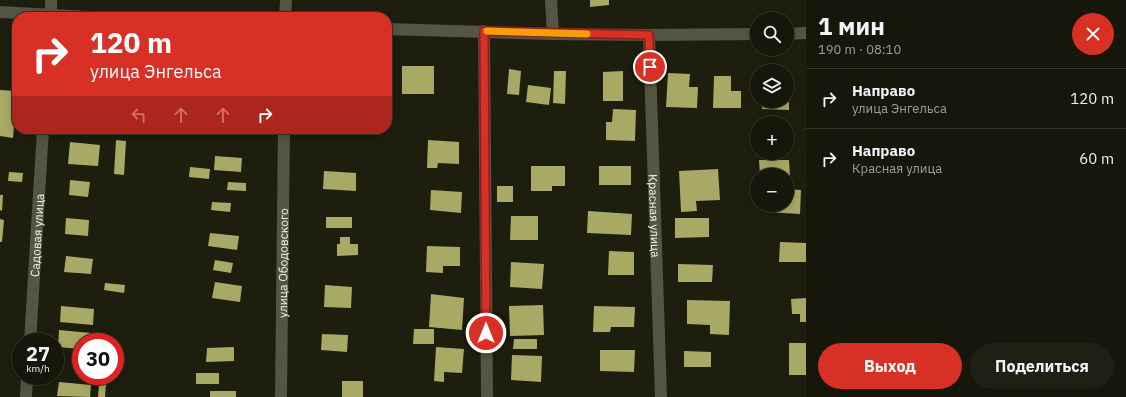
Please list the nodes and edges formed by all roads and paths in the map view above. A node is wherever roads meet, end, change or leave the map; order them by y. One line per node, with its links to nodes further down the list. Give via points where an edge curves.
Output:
1 (52, 0): 5 (street)
2 (286, 0): 6 (street)
3 (551, 0): 11 (street)
4 (0, 12): 7 (street)
5 (51, 12)
6 (286, 12)
7 (12, 13)
8 (392, 29): 9 (street)
9 (484, 31): 11 (street); 21 (street)
10 (806, 33): 13 (street)
11 (552, 34): 14 (street)
12 (750, 34): 14 (street)
13 (794, 34)
14 (649, 35): 22 (street, Красная улица)
15 (43, 134): 17 (street, Садовая улица)
16 (284, 134): 20 (street, улица Ободовского)
17 (31, 333)
18 (27, 385): 19 (street)
19 (26, 397)
20 (281, 397)
21 (487, 397)
22 (661, 397)

